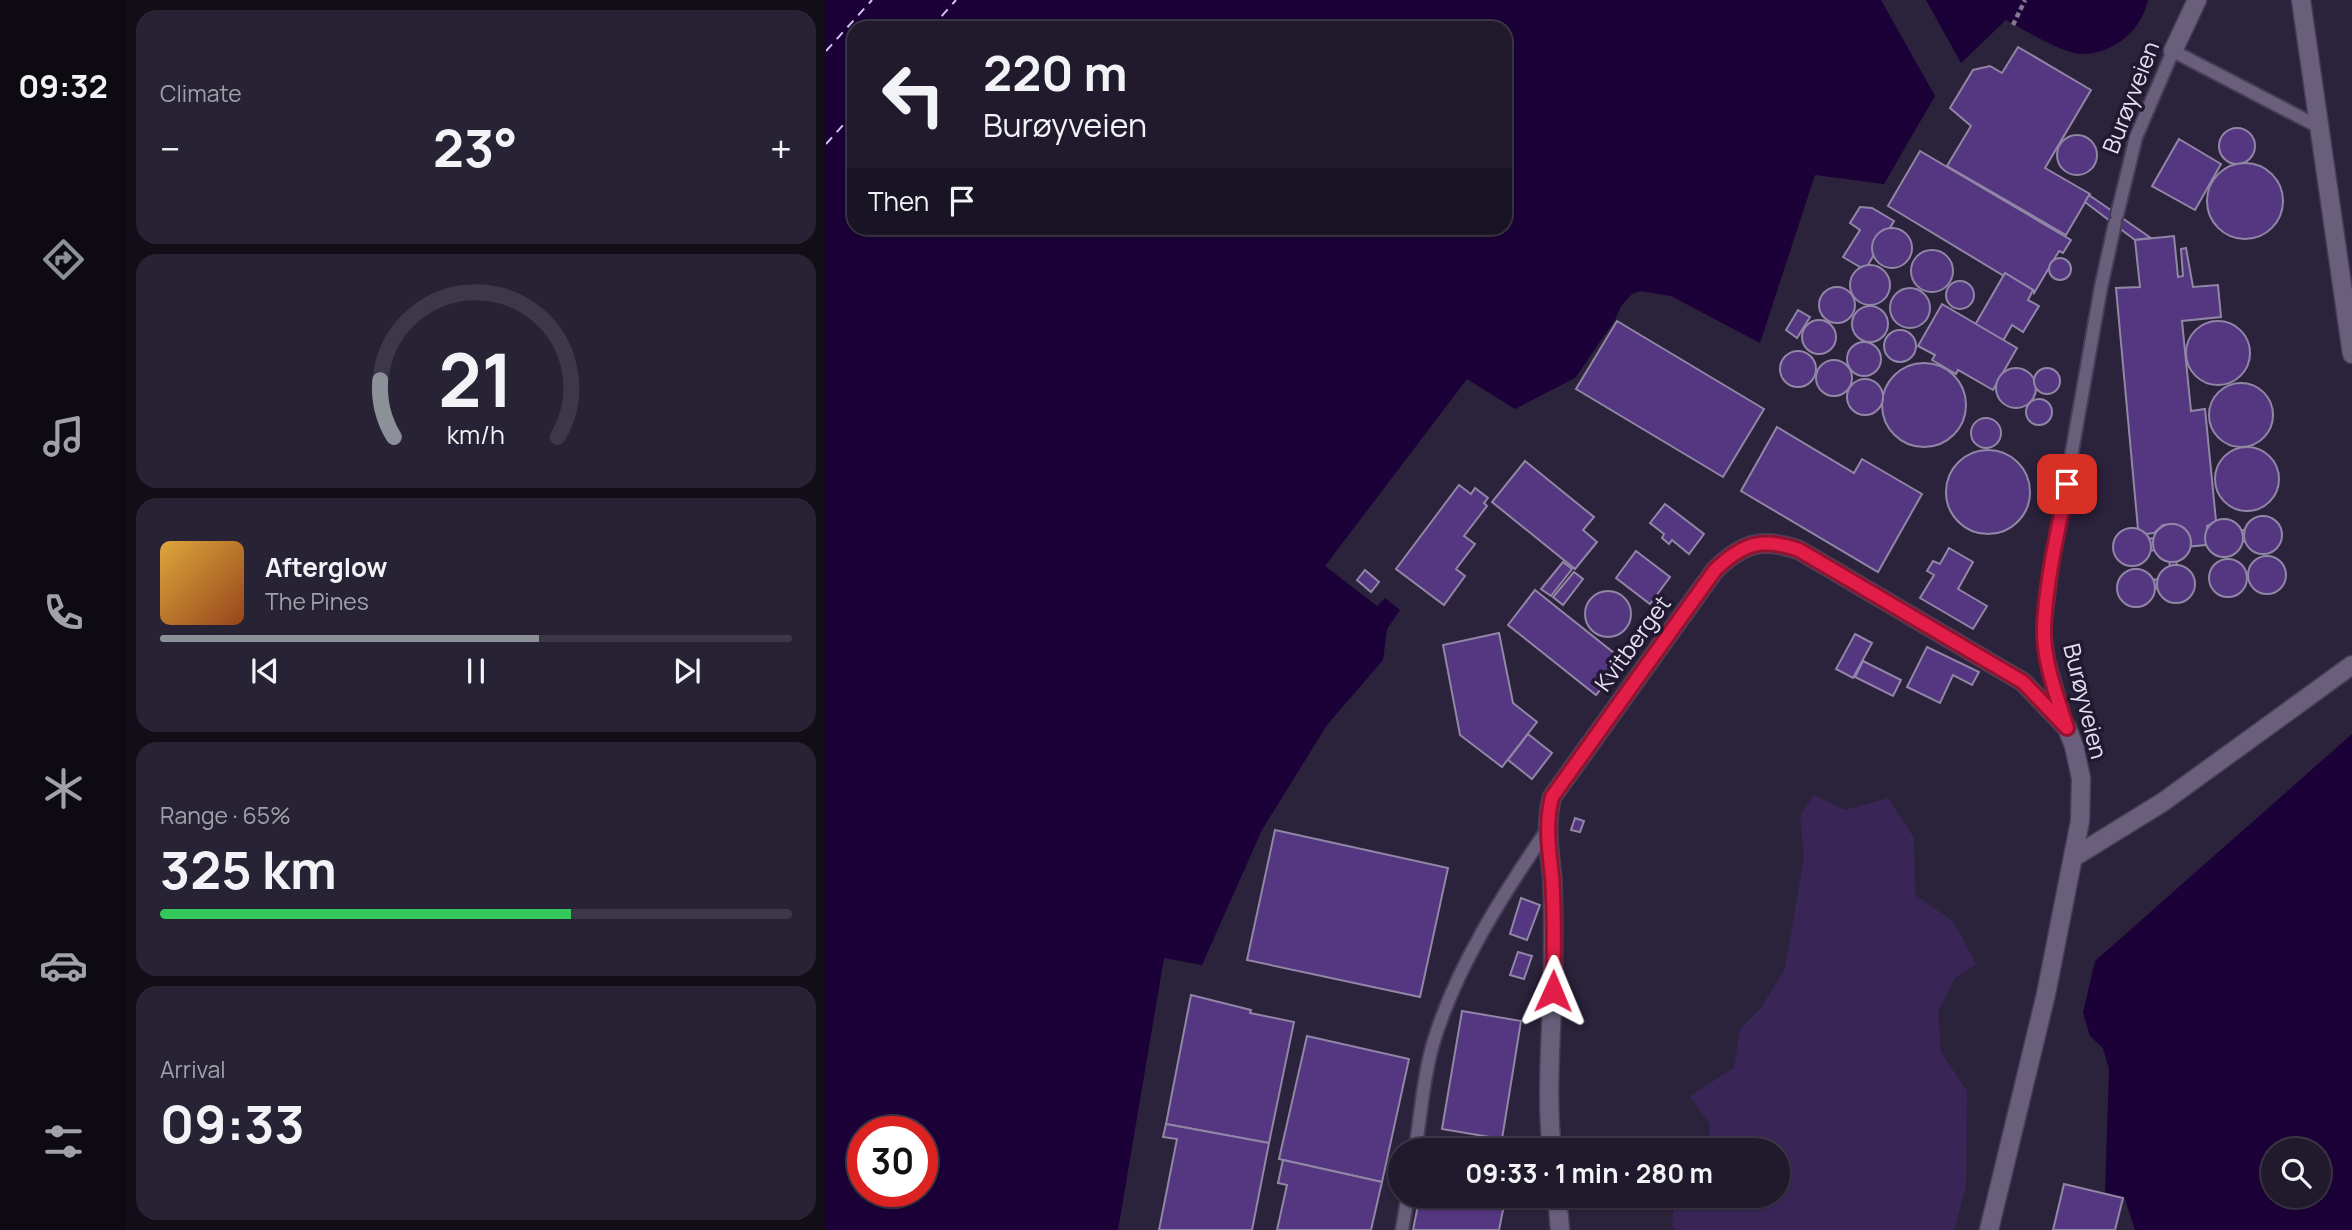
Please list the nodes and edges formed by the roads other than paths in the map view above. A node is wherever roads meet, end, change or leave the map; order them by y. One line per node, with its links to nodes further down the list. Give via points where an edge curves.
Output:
1 (2197, 0): 3 (street, Burøyveien)
2 (2301, 0): 4 (street)
3 (2173, 51): 4 (lane); 7 (lane, Burøyveien, via 2136,137 2116,219 2052,565 2044,630)
4 (2319, 127): 5 (street)
5 (2352, 354)
6 (2352, 665): 9 (street, via 2163,802)
7 (2067, 728): 8 (street, Kvitberget, via 2023,682 1995,664 1799,550 1776,542 1754,544 1732,554 1715,570 1552,797); 9 (street, Burøyveien, via 2081,778)
8 (1547, 830): 10 (lane, via 1455,985 1433,1045); 11 (street, Kvitberget, via 1552,878)
9 (2074, 857): 16 (street, Burøyveien)
10 (1417, 1138)
11 (1552, 1138)
12 (1406, 1208): 14 (lane)
13 (1558, 1208): 15 (street)
14 (1402, 1230)
15 (1560, 1230)
16 (1989, 1230)

